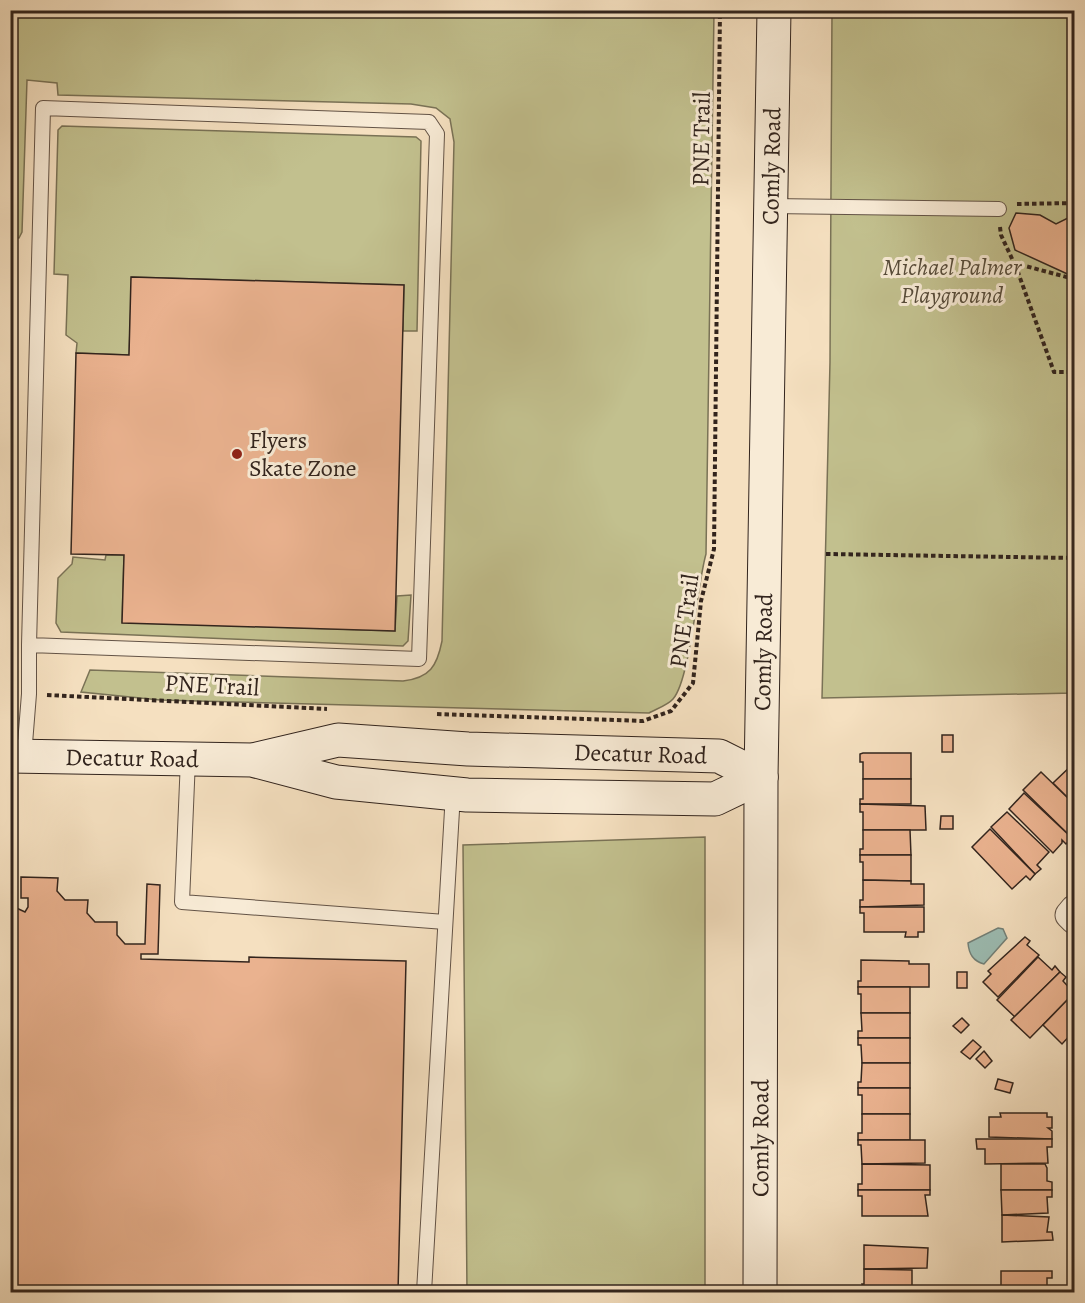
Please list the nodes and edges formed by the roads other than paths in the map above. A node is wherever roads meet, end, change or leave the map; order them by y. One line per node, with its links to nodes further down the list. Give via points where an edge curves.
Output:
1 (774, 10): 2 (street, Comly Road)
2 (771, 206): 3 (lane); 8 (street, Comly Road)
3 (999, 209)
4 (29, 645): 4 (lane, via 43,108 429,122 437,134 419,658); 5 (lane, via 29,694)
5 (17, 756): 6 (street, Decatur Road)
6 (188, 759): 7 (street, Decatur Road); 12 (lane, via 182,902)
7 (252, 760): 8 (street, Decatur Road, via 338,740 468,749 718,756); 9 (street, Decatur Road, via 336,782)
8 (761, 777): 9 (street, Decatur Road, via 715,799); 14 (street, Comly Road)
9 (453, 793): 12 (lane)
10 (1074, 909): 11 (street, via 1069,915)
11 (1074, 920)
12 (445, 922): 13 (lane)
13 (424, 1293)
14 (760, 1293)

